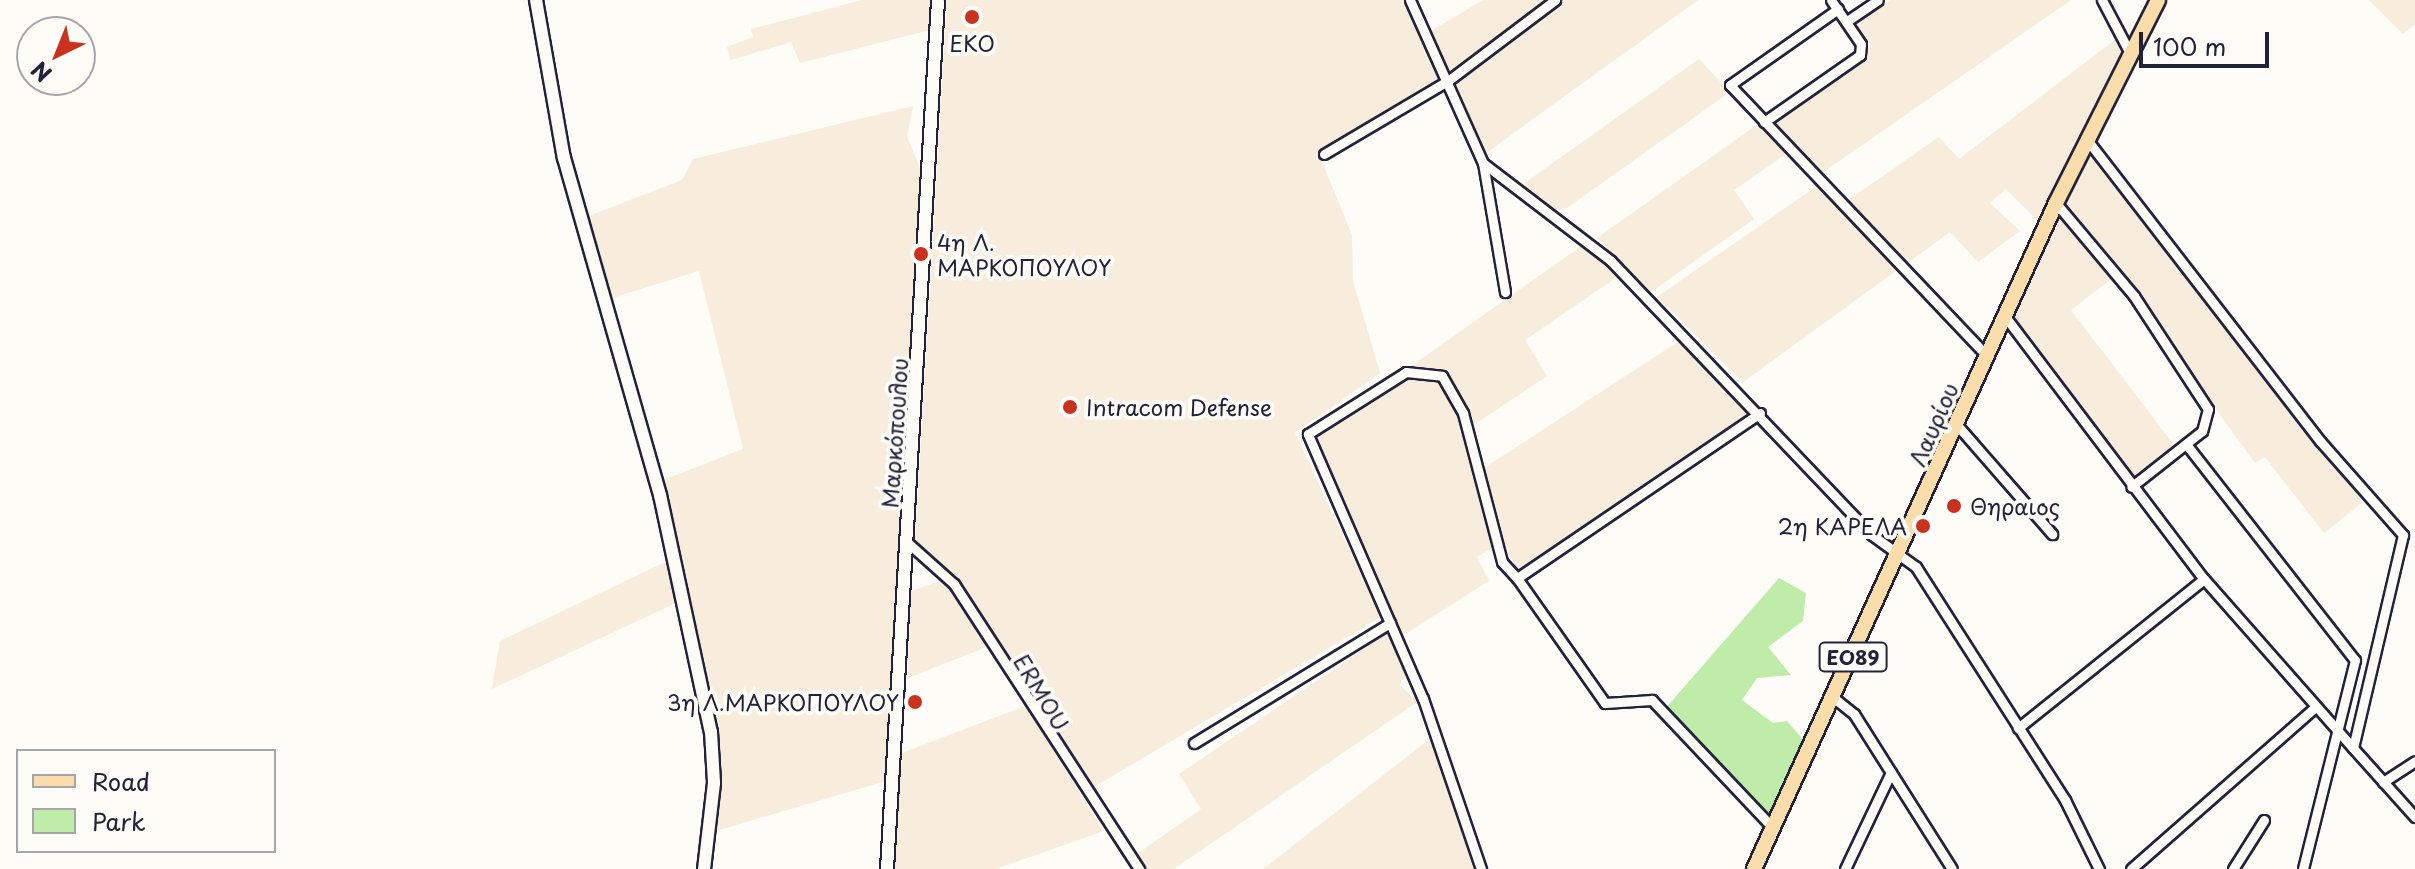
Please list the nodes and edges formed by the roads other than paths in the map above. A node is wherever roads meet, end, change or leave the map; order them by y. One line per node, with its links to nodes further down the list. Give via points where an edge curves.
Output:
1 (536, 0): 44 (street, via 564,158 660,495 711,732 714,783)
2 (938, 0): 26 (street, Μαρκόπουλου)
3 (1410, 0): 12 (street)
4 (1555, 0): 12 (street)
5 (1831, 0): 9 (street)
6 (1878, 0): 10 (street)
7 (2102, 0): 11 (street)
8 (2158, 0): 11 (main road, Λαυρίου / ΕΟ89)
9 (1838, 9): 10 (street); 13 (street, via 1730,85)
10 (1847, 21): 13 (street, via 1860,55)
11 (2130, 53): 14 (main road, Λαυρίου / ΕΟ89)
12 (1449, 80): 15 (street); 16 (street)
13 (1764, 122): 20 (street)
14 (2086, 138): 17 (main road, Λαυρίου / ΕΟ89); 36 (street, via 2320,441 2403,535)
15 (1324, 154)
16 (1483, 163): 18 (street); 21 (street, via 1611,261)
17 (2056, 203): 19 (main road, Λαυρίου / ΕΟ89); 23 (street, via 2134,296 2208,409 2202,431)
18 (1505, 292)
19 (2004, 315): 20 (main road, Λαυρίου / ΕΟ89); 24 (street)
20 (1987, 356): 22 (main road, Λαυρίου / ΕΟ89)
21 (1760, 413): 27 (street, via 1872,535); 28 (street)
22 (1957, 425): 25 (street); 27 (main road, Λαυρίου / ΕΟ89)
23 (2186, 444): 24 (street); 34 (street, via 2355,660)
24 (2131, 487): 29 (street)
25 (2052, 534)
26 (907, 542): 45 (street, Μαρκόπουλου); 46 (street, ERMOU, via 954,584)
27 (1900, 552): 31 (main road, Λαυρίου / ΕΟ89); 33 (street, via 1932,587)
28 (1517, 578): 30 (street, via 1502,562 1451,386 1426,370 1406,372 1314,428 1307,441); 42 (street, via 1605,703 1652,700)
29 (2204, 579): 32 (street); 33 (street)
30 (1390, 623): 35 (street); 47 (street)
31 (1834, 698): 38 (street, via 1854,714); 42 (main road, Λαυρίου / ΕΟ89)
32 (2314, 708): 34 (street); 51 (street)
33 (2018, 728): 50 (street)
34 (2338, 732): 36 (street); 53 (street)
35 (1194, 743)
36 (2353, 748): 39 (street)
37 (2415, 761): 39 (street)
38 (1891, 772): 43 (street); 49 (street)
39 (2383, 782): 40 (street)
40 (2415, 817)
41 (2264, 820): 52 (street)
42 (1773, 828): 48 (main road, Λαυρίου / ΕΟ89)
43 (1948, 867)
44 (704, 869)
45 (887, 869)
46 (1139, 869)
47 (1481, 869)
48 (1754, 869)
49 (1845, 869)
50 (2099, 869)
51 (2131, 869)
52 (2233, 869)
53 (2303, 869)

